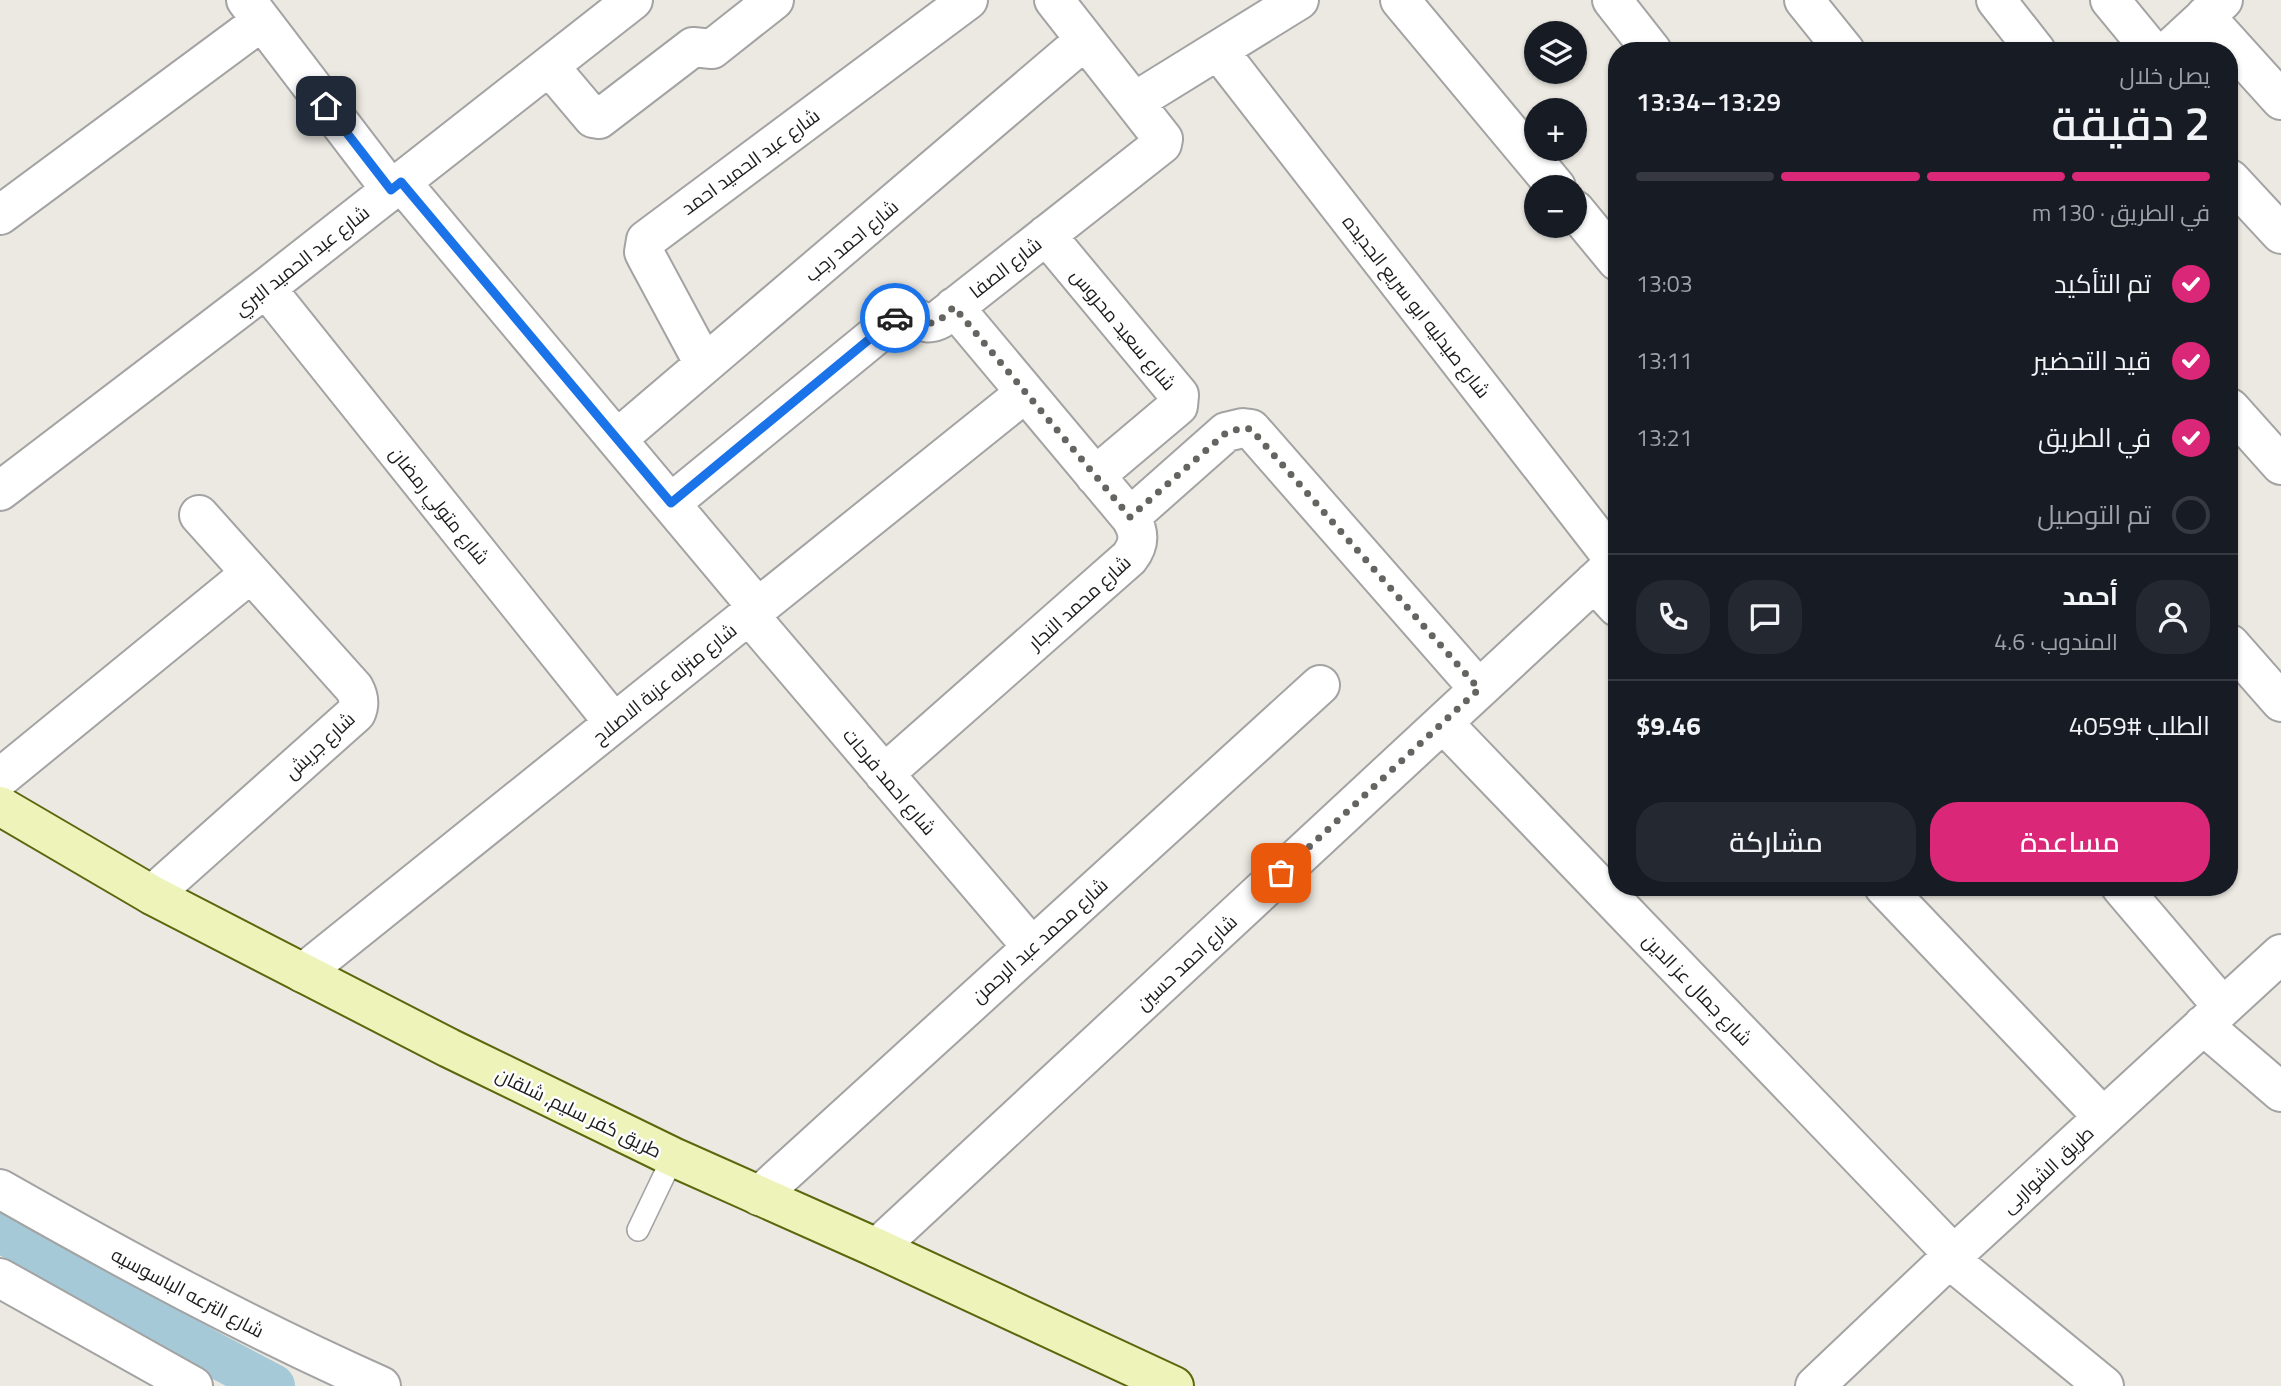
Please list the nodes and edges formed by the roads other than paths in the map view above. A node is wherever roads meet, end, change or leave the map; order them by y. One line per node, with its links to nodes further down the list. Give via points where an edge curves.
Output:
1 (774, 0): 20 (street, via 712,49 693,47 599,119 593,118)
2 (968, 0): 33 (street, شارع عبد الحميد احمد, via 646,240 644,252)
3 (1054, 0): 13 (street, شارع الصفا)
4 (1298, 0): 19 (street)
5 (1400, 0): 23 (street)
6 (1612, 0): 14 (street)
7 (1804, 0): 15 (street)
8 (1996, 0): 16 (street)
9 (2110, 0): 17 (street)
10 (607, 8): 20 (street, شارع عبد الحميد البري)
11 (2214, 8): 18 (street); 21 (street)
12 (254, 10): 24 (street, شارع احمد فرحات); 26 (street)
13 (1086, 40): 22 (street, شارع الصفا); 33 (street, شارع احمد رجب)
14 (1644, 42)
15 (1838, 42)
16 (2029, 42)
17 (2145, 42)
18 (2178, 42)
19 (1218, 50): 22 (street); 44 (street, شارع صيدليه ابو سريع الجديده)
20 (549, 66): 24 (street, شارع عبد الحميد البري)
21 (2281, 100)
22 (1134, 102): 29 (street, شارع الصفا, via 1163,139 1162,144)
23 (1546, 175)
24 (396, 186): 31 (street, شارع عبد الحميد البري); 36 (street, شارع احمد فرحات)
25 (2238, 188): 28 (street)
26 (0, 215)
27 (1587, 225): 30 (street)
28 (2281, 234)
29 (1046, 235): 32 (street, شارع الصفا); 38 (street, شارع سعيد محروس, via 1179,395 1178,406)
30 (1608, 250)
31 (267, 288): 39 (street, شارع عبد الحميد البري); 51 (street, شارع متولي رمضان)
32 (954, 307): 34 (street); 40 (street, شارع الصفا, via 929,323 908,315 898,317)
33 (704, 364): 36 (street, شارع احمد رجب)
34 (1025, 393): 38 (street); 46 (street, شارع منزله عزبة الاصلاح)
35 (2238, 417): 37 (street)
36 (617, 439): 40 (street, شارع احمد فرحات)
37 (2281, 465)
38 (1095, 476): 42 (street)
39 (0, 491)
40 (671, 503): 46 (street, شارع احمد فرحات)
41 (199, 515): 43 (street, شارع جريش)
42 (1130, 517): 49 (street, via 1227,432 1251,429); 53 (street, شارع محمد النجار, via 1138,543 1129,558)
43 (251, 573): 54 (street); 56 (street, شارع جريش, via 354,688 359,706)
44 (1608, 574)
45 (1608, 581): 49 (street, شارع احمد حسين)
46 (753, 611): 51 (street, شارع منزله عزبة الاصلاح); 53 (street, شارع احمد فرحات)
47 (2238, 652): 50 (street)
48 (1320, 685): 59 (street, شارع محمد عبد الرحمن)
49 (1479, 689): 52 (street, شارع احمد حسين)
50 (2281, 702)
51 (614, 723): 61 (street, شارع منزله عزبة الاصلاح)
52 (1443, 723): 69 (street, شارع احمد حسين); 70 (street, شارع جمال عز الدين)
53 (884, 774): 59 (street, شارع احمد فرحات)
54 (0, 778)
55 (0, 806): 56 (street, طريق كفر سليم, شلقان)
56 (152, 895): 61 (street, طريق كفر سليم, شلقان)
57 (1893, 896): 64 (street)
58 (2127, 896): 62 (street)
59 (1032, 947): 67 (street, شارع محمد عبد الرحمن)
60 (2281, 954): 62 (street, طريق الشواربى)
61 (303, 973): 65 (street, طريق كفر سليم, شلقان)
62 (2213, 1016): 63 (street); 64 (street, طريق الشواربى)
63 (2281, 1092)
64 (2103, 1117): 70 (street, طريق الشواربى)
65 (673, 1157): 67 (street, طريق كفر سليم, شلقان); 68 (lane)
66 (0, 1189): 73 (street, شارع الترعه الباسوسيه, via 284,1342)
67 (759, 1196): 69 (street, طريق كفر سليم, شلقان)
68 (638, 1230)
69 (877, 1248): 74 (street, طريق كفر سليم, شلقان)
70 (1952, 1257): 75 (street, طريق الشواربى); 76 (street, شارع جمال عز الدين)
71 (0, 1278): 72 (street)
72 (193, 1386)
73 (381, 1386)
74 (1174, 1386)
75 (1815, 1386)
76 (2104, 1386)

